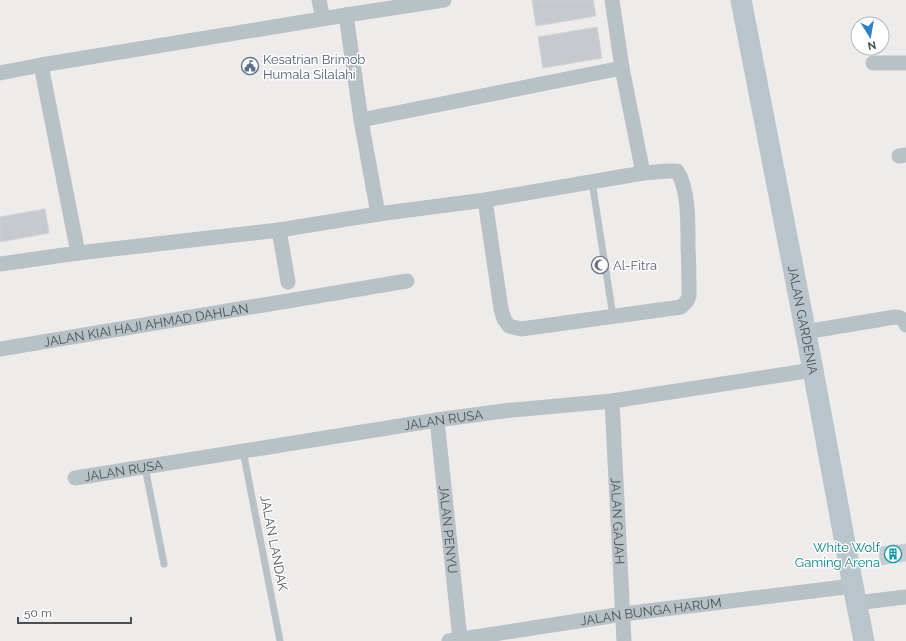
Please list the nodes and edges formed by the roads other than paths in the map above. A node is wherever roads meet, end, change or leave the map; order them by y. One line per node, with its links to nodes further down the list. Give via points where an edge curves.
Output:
1 (319, 0): 6 (street)
2 (444, 0): 5 (street)
3 (612, 0): 10 (street)
4 (741, 0): 24 (main road, JALAN GARDENIA)
5 (346, 15): 6 (street); 12 (street)
6 (323, 18): 9 (street)
7 (873, 63): 8 (street)
8 (906, 63)
9 (41, 65): 11 (street); 18 (street)
10 (622, 68): 12 (street); 13 (street)
11 (0, 73)
12 (361, 120): 16 (street)
13 (643, 173): 14 (street); 22 (street, via 677,171 683,184 688,215 689,296 681,307)
14 (592, 182): 15 (street); 22 (lane)
15 (484, 200): 16 (street); 22 (street, via 501,309 509,326 521,329)
16 (378, 214): 17 (street)
17 (279, 230): 18 (street); 21 (street)
18 (78, 253): 19 (street)
19 (0, 264)
20 (408, 281): 25 (street, JALAN KIAI HAJI AHMAD DAHLAN)
21 (288, 282)
22 (613, 316)
23 (906, 325): 24 (street, via 905,320 895,317)
24 (805, 332): 26 (main road, JALAN GARDENIA)
25 (0, 349)
26 (812, 370): 27 (street, JALAN RUSA); 33 (main road, JALAN GARDENIA)
27 (612, 401): 28 (street, JALAN RUSA); 35 (street, JALAN GAJAH)
28 (438, 420): 29 (street, JALAN RUSA); 36 (street, JALAN PENYU)
29 (243, 450): 30 (street, JALAN RUSA); 37 (lane, JALAN LANDAK)
30 (145, 467): 31 (street, JALAN RUSA); 32 (lane)
31 (75, 478)
32 (164, 564)
33 (854, 595): 34 (street, JALAN BUNGA HARUM); 35 (street, JALAN BUNGA HARUM); 39 (main road, JALAN GARDENIA)
34 (906, 597)
35 (622, 614): 36 (street, JALAN BUNGA HARUM); 38 (street, JALAN GAJAH)
36 (455, 640)
37 (280, 641)
38 (624, 641)
39 (864, 641)

